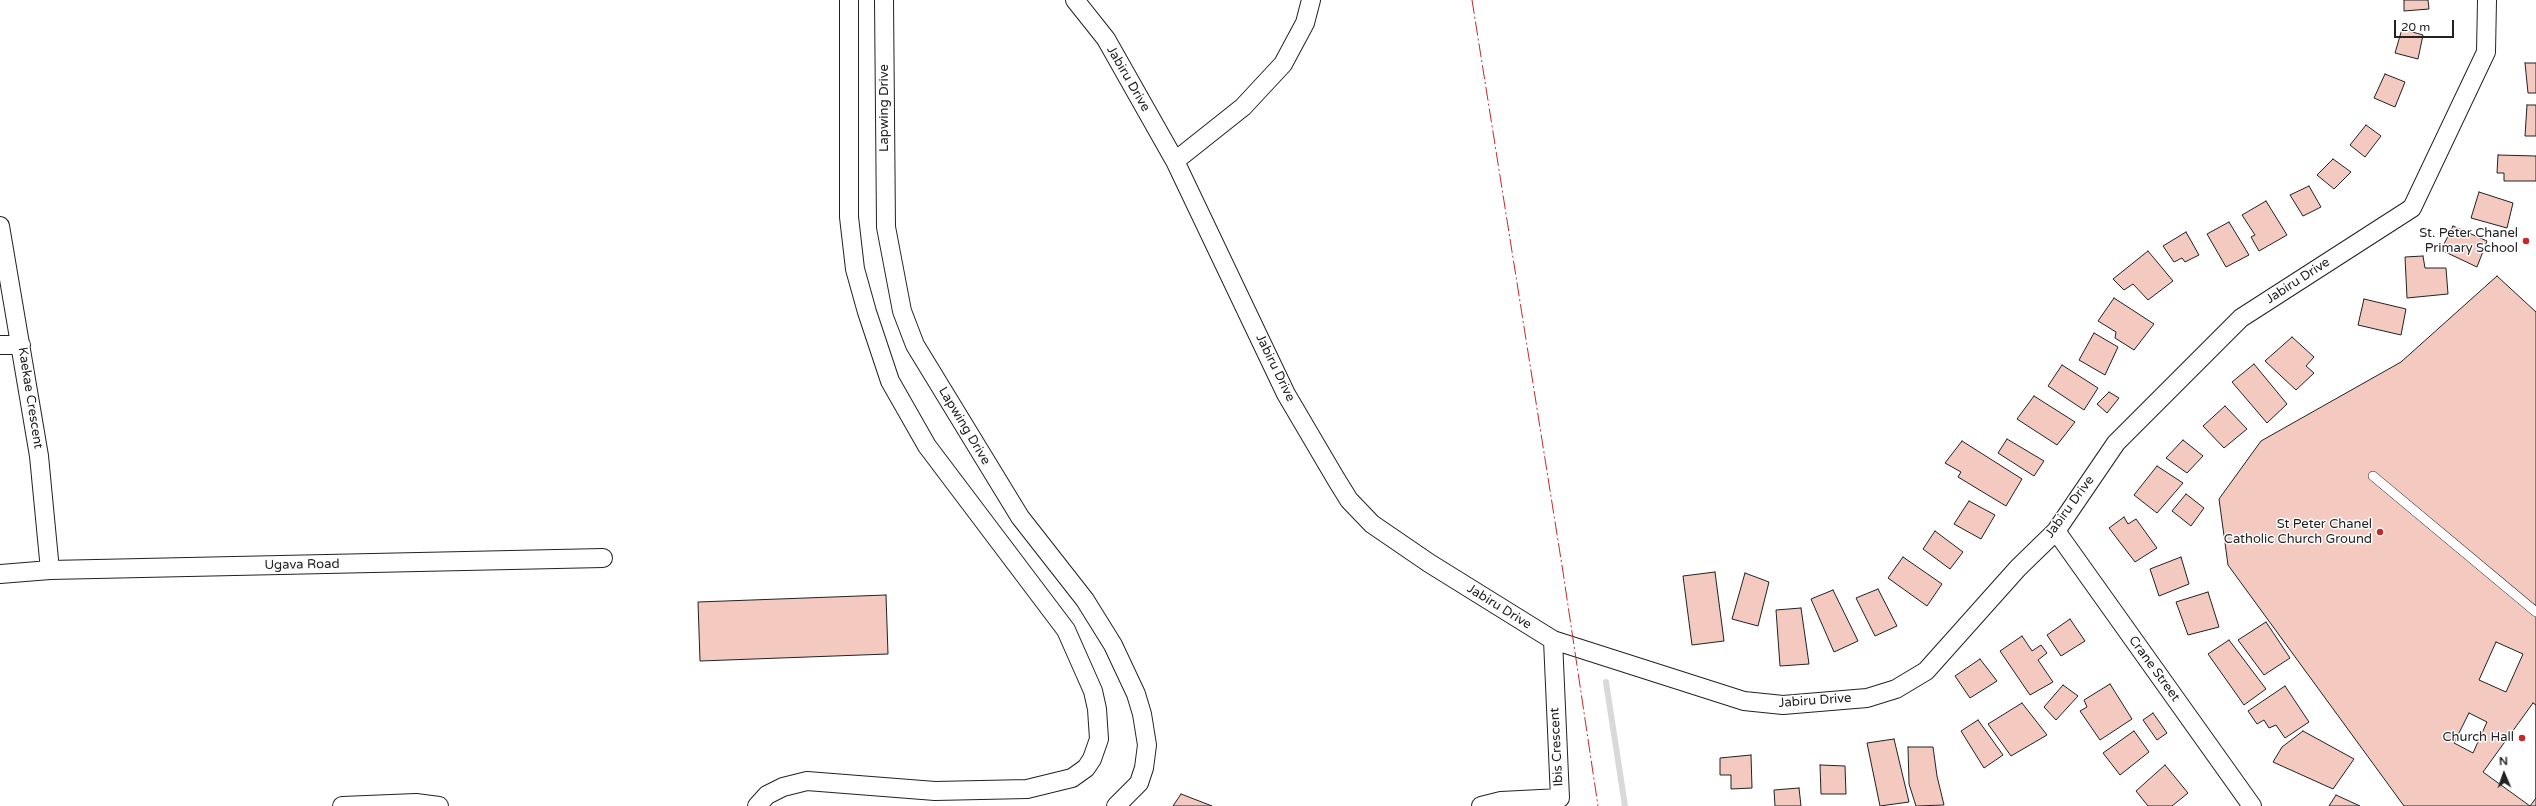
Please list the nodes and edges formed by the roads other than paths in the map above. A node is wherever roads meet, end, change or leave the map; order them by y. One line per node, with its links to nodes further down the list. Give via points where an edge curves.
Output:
1 (849, 0): 19 (street, via 849,217 855,269 890,381 927,446 1066,630 1093,691 1099,740 1086,768 1072,778 1027,789 935,791 807,781 783,787 767,795)
2 (884, 0): 20 (street, Lapwing Drive, via 886,227 902,311 915,345 1020,517 1085,600 1113,645 1136,694 1147,745 1144,768 1139,783)
3 (1075, 0): 6 (street, Jabiru Drive, via 1106,39)
4 (1311, 0): 6 (street, via 1305,22 1283,64 1243,107)
5 (2487, 0): 11 (street, Jabiru Drive, via 2486,52 2412,208 2241,318 2116,443)
6 (1175, 161): 16 (street, Jabiru Drive, via 1286,394 1349,500 1378,528)
7 (0, 226): 9 (street, Kaekae Crescent)
8 (0, 345): 9 (street)
9 (21, 345): 13 (street, Kaekae Crescent, via 40,456)
10 (2373, 476): 15 (lane)
11 (2056, 531): 16 (street, Jabiru Drive, via 2018,568 1926,672 1896,689 1867,698 1783,705 1744,701); 22 (street, Crane Street)
12 (603, 558): 13 (street, Ugava Road)
13 (50, 570): 14 (street, Ugava Road)
14 (0, 574)
15 (2536, 612)
16 (1553, 640): 21 (street, Ibis Crescent, via 1560,798 1501,801)
17 (342, 806): 18 (street, via 416,803)
18 (439, 806)
19 (757, 806)
20 (1116, 806)
21 (1481, 806)
22 (2252, 806)

